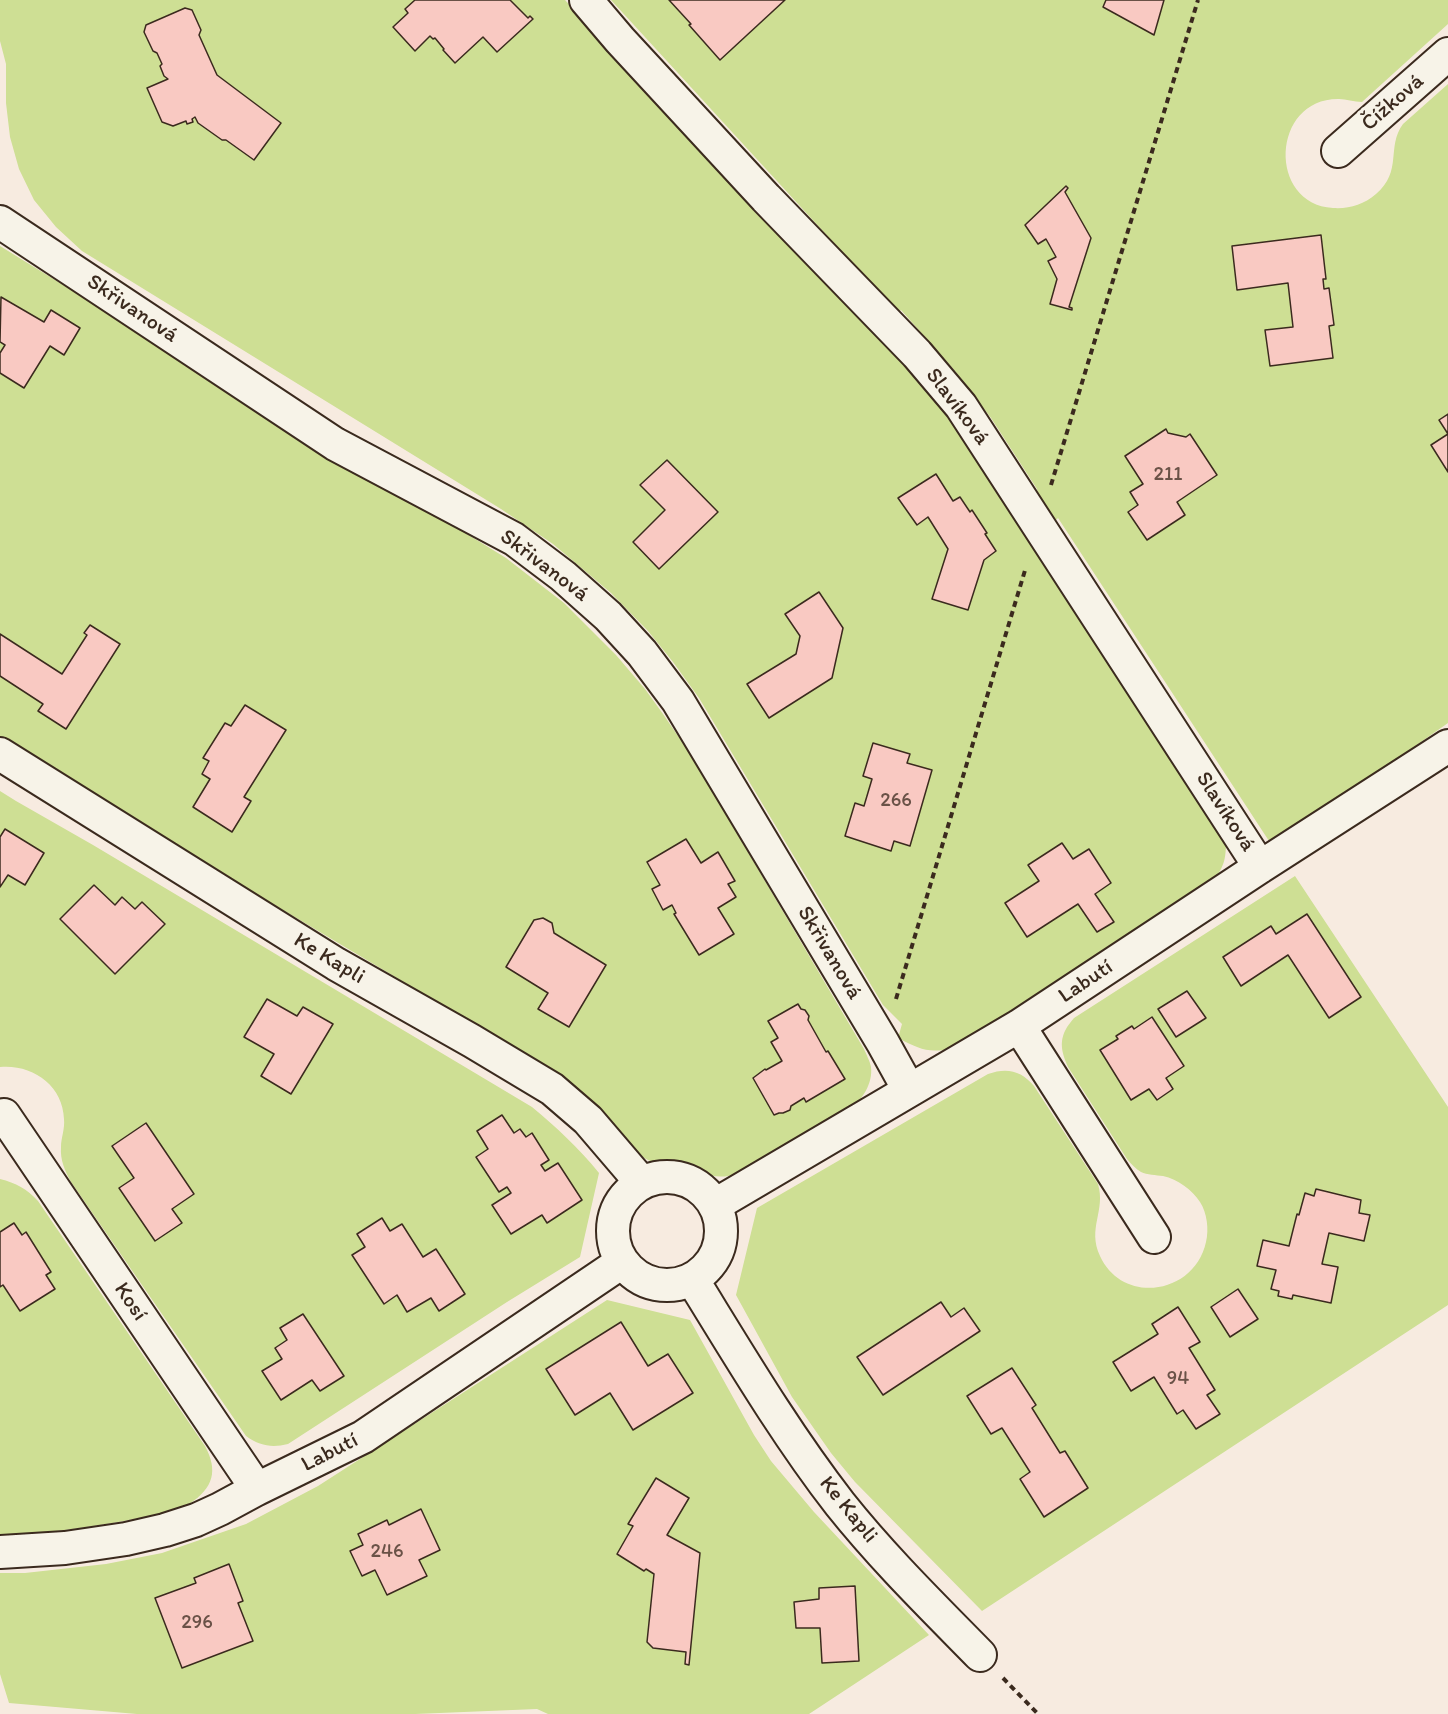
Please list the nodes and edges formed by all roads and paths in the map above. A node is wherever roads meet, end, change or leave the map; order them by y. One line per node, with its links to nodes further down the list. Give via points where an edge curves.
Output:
1 (586, 0): 6 (street, Slavíková, via 766,198 917,354 961,406)
2 (1198, 0): 6 (path)
3 (1448, 54): 4 (street, Čížková)
4 (1338, 151)
5 (0, 222): 11 (street, Skřivanová, via 335,444 514,539 609,616 678,701)
6 (1039, 524): 9 (street, Slavíková); 11 (path)
7 (1448, 746): 9 (street, Labutí)
8 (0, 754): 14 (street, Ke Kapli, via 336,964 552,1089 588,1120)
9 (1260, 867): 10 (street, Labutí)
10 (1019, 1026): 12 (street, Labutí); 16 (street)
11 (883, 1043): 12 (street, Skřivanová)
12 (909, 1090): 15 (street, Labutí)
13 (4, 1115): 19 (street, Kosí)
14 (641, 1182): 15 (street, via 658,1177 683,1179 705,1191); 17 (street, via 617,1209 614,1245)
15 (715, 1205): 18 (street, via 721,1239 706,1269)
16 (1154, 1237)
17 (622, 1262): 18 (street, via 633,1274 661,1285); 19 (street, Labutí, via 363,1437)
18 (692, 1279): 21 (street, Ke Kapli, via 799,1448 841,1505)
19 (257, 1489): 20 (street, Labutí, via 196,1520 165,1530 65,1548)
20 (0, 1552)
21 (980, 1655): 22 (path)
22 (1038, 1714)

